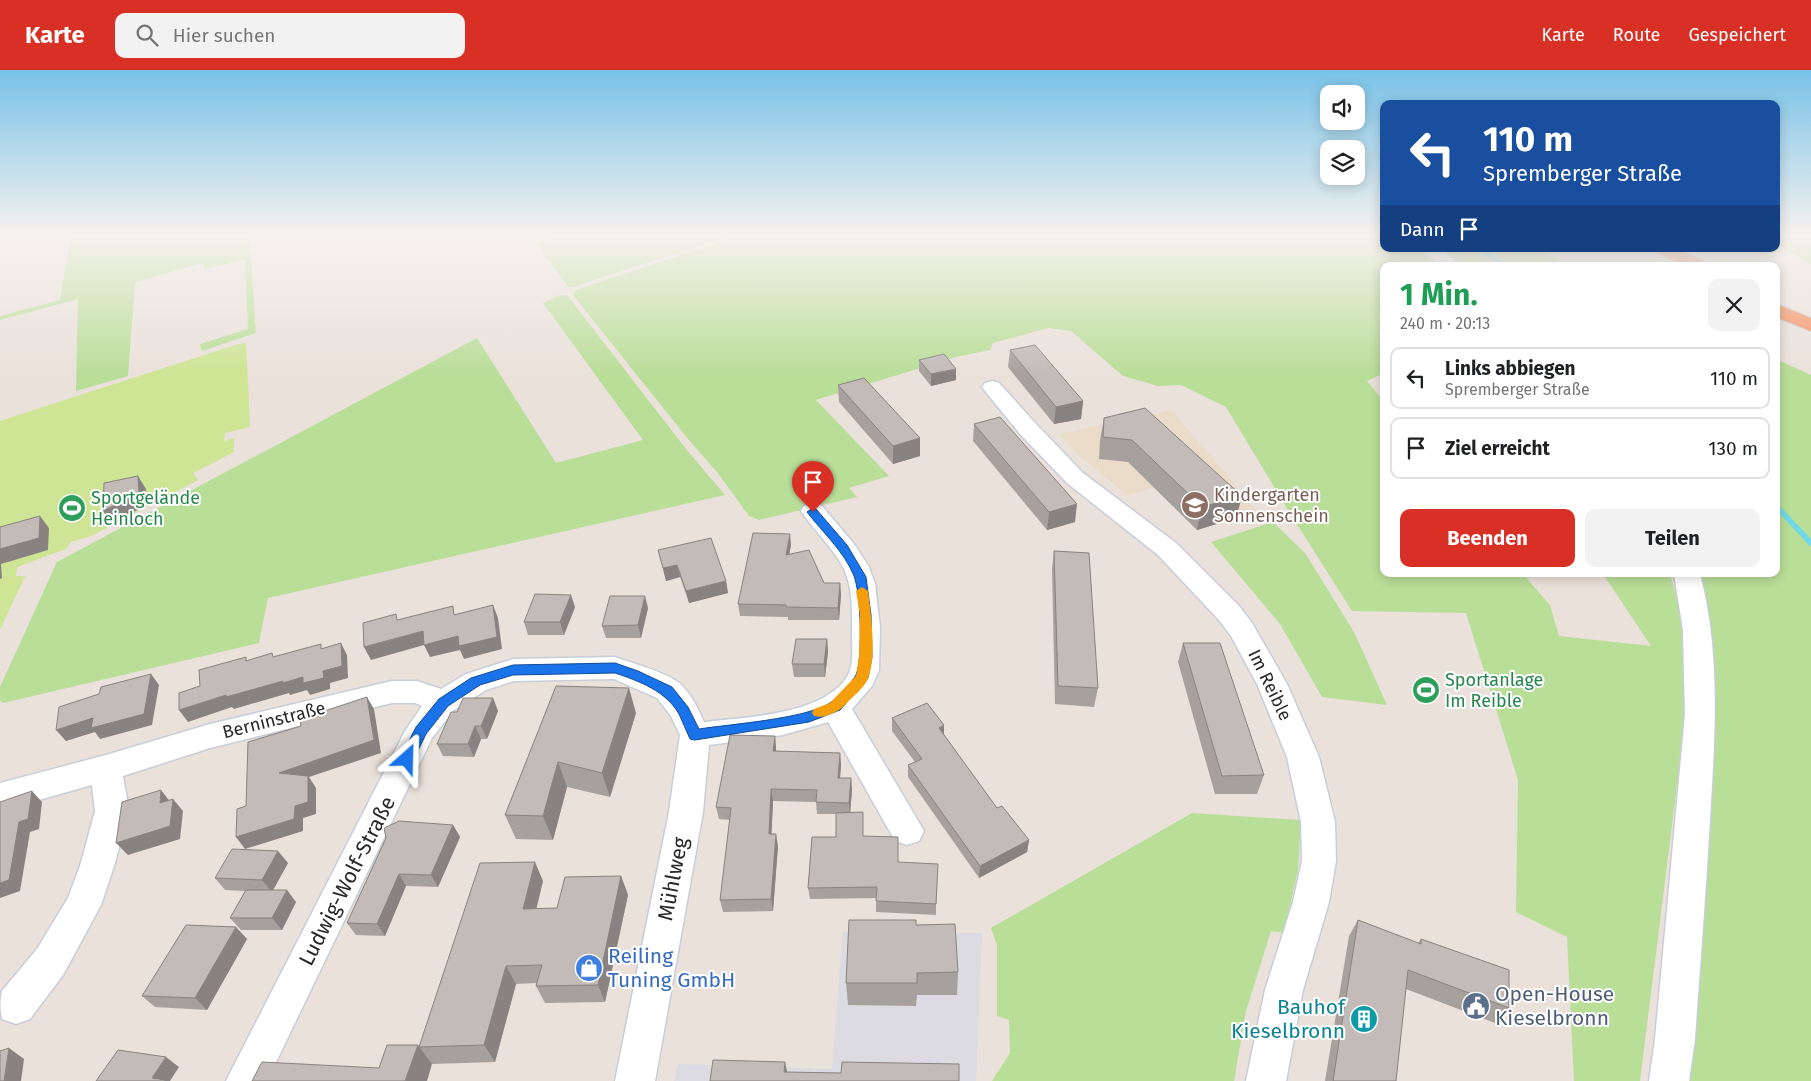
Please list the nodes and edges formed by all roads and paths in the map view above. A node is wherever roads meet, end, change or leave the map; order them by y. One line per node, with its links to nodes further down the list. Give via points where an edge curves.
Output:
1 (1780, 304): 3 (highway)
2 (1780, 312): 4 (highway)
3 (1811, 317)
4 (1811, 326)
5 (992, 388): 17 (street, Im Reible, via 1075,478 1167,549 1229,613 1272,684 1303,757 1318,822 1320,861 1284,990)
6 (813, 512): 9 (street, via 844,548 860,577 866,615 866,657 862,678)
7 (1687, 577): 18 (street, via 1693,599 1700,659 1701,721)
8 (443, 702): 10 (street, Ludwig-Wolf-Straße, via 476,682 513,670 615,668 667,690 684,710); 11 (street, Berninstraße, via 418,692 392,692 210,736); 15 (street, Ludwig-Wolf-Straße, via 420,731)
9 (835, 706): 10 (street, via 804,718); 13 (street)
10 (695, 735): 16 (street, Mühlweg, via 686,812)
11 (106, 768): 12 (street, Berninstraße); 14 (street, via 112,812 83,905 50,962)
12 (0, 797)
13 (907, 831)
14 (16, 1005)
15 (246, 1081)
16 (634, 1081)
17 (1266, 1081)
18 (1669, 1081)

